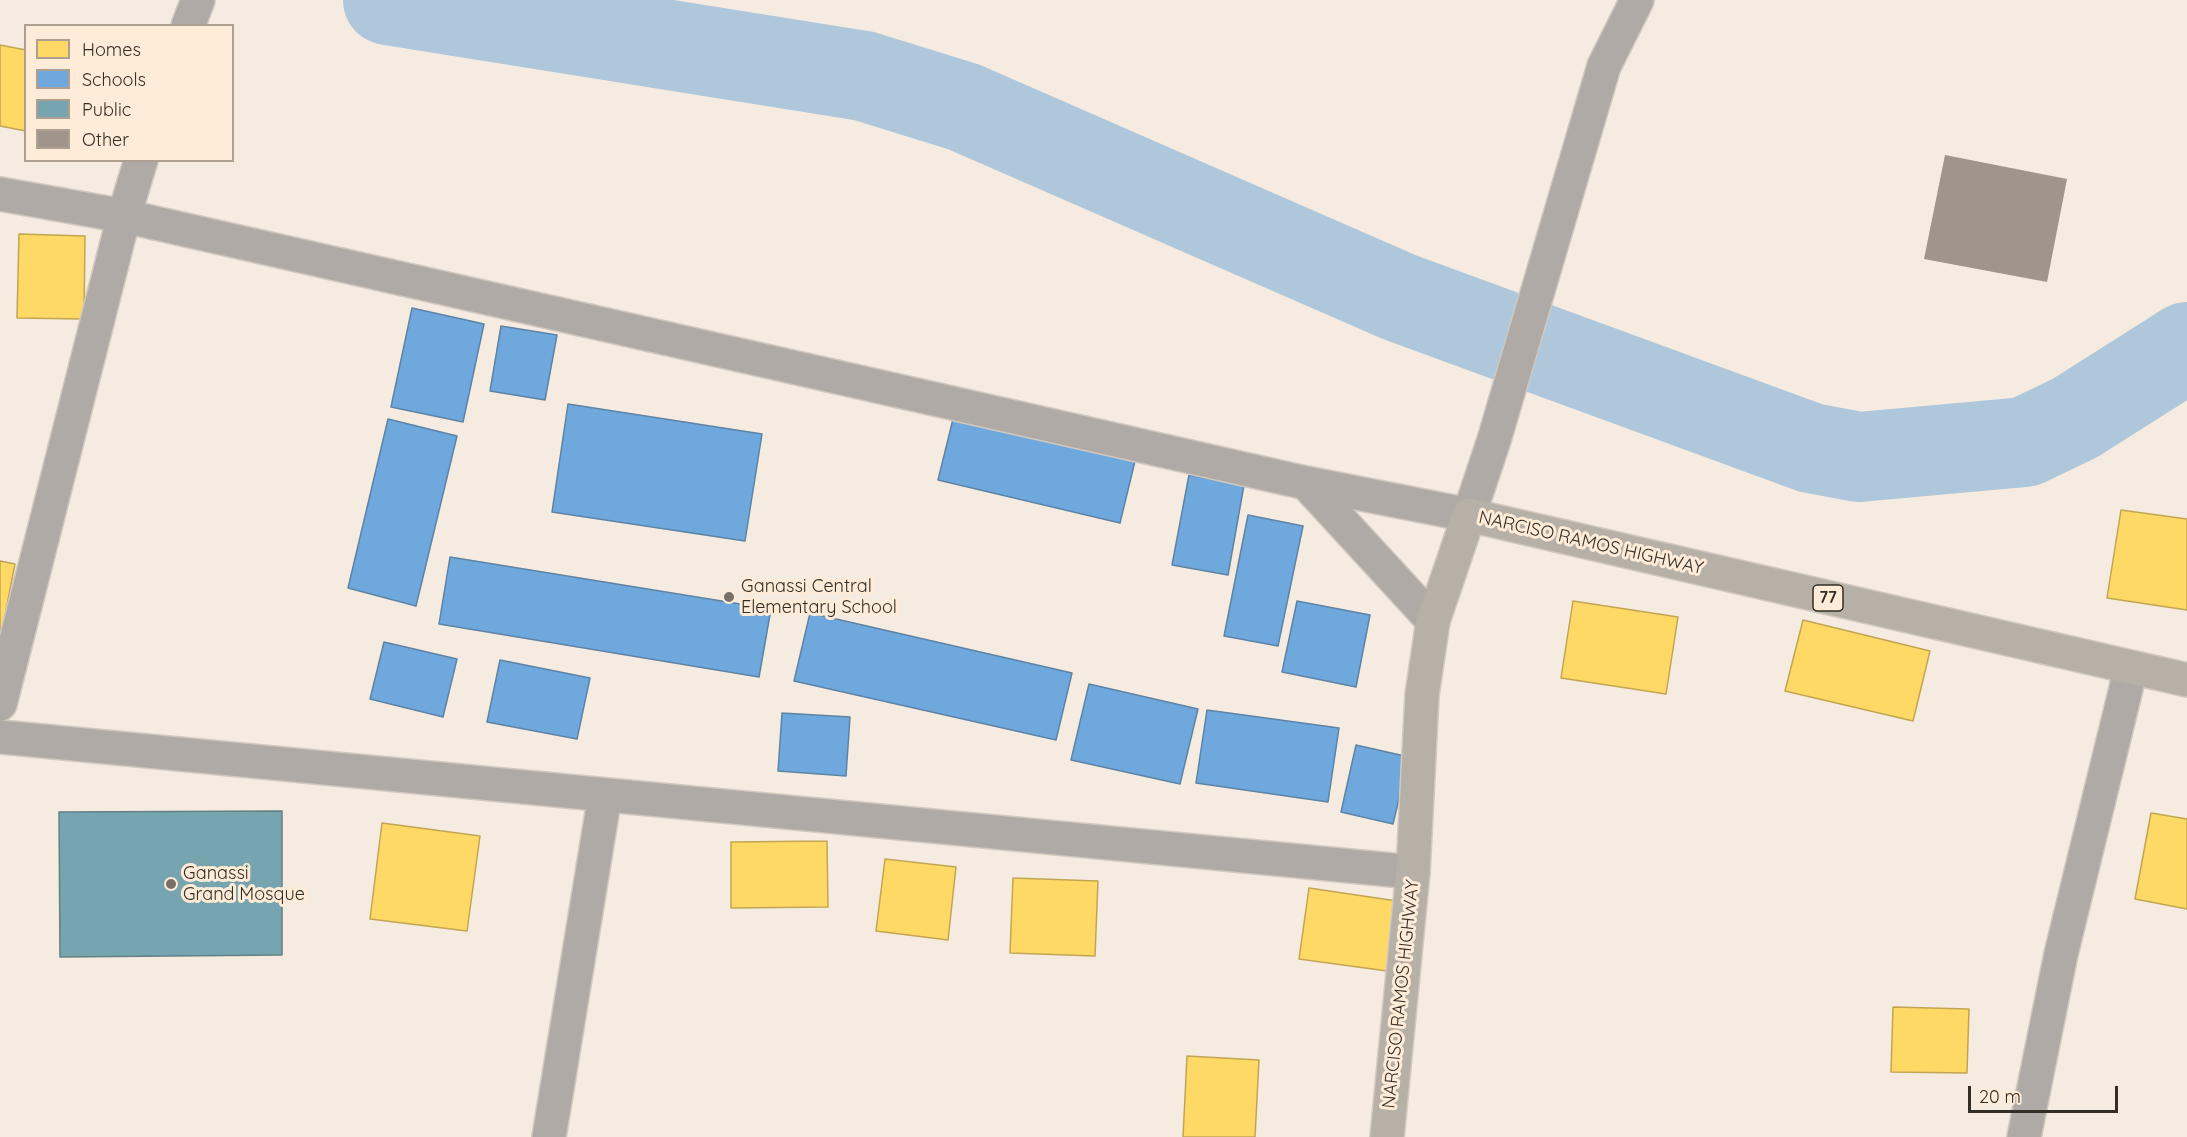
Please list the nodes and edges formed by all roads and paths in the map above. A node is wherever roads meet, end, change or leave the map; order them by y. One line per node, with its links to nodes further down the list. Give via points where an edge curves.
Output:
1 (198, 0): 3 (street)
2 (1637, 0): 8 (street, via 1604,66)
3 (189, 24)
4 (140, 162): 6 (street)
5 (0, 194): 6 (street)
6 (124, 216): 7 (street); 12 (street)
7 (1306, 483): 8 (street); 9 (street)
8 (1469, 515): 9 (highway, NARCISO RAMOS HIGHWAY); 10 (highway, NARCISO RAMOS HIGHWAY / 77)
9 (1432, 621): 15 (highway, NARCISO RAMOS HIGHWAY, via 1422,695)
10 (2131, 668): 11 (highway, NARCISO RAMOS HIGHWAY / 77); 18 (street, via 2061,954)
11 (2187, 680)
12 (0, 704)
13 (0, 738): 14 (street)
14 (605, 795): 15 (street); 16 (street)
15 (1413, 872): 17 (highway, NARCISO RAMOS HIGHWAY)
16 (549, 1137)
17 (1386, 1137)
18 (2024, 1137)

